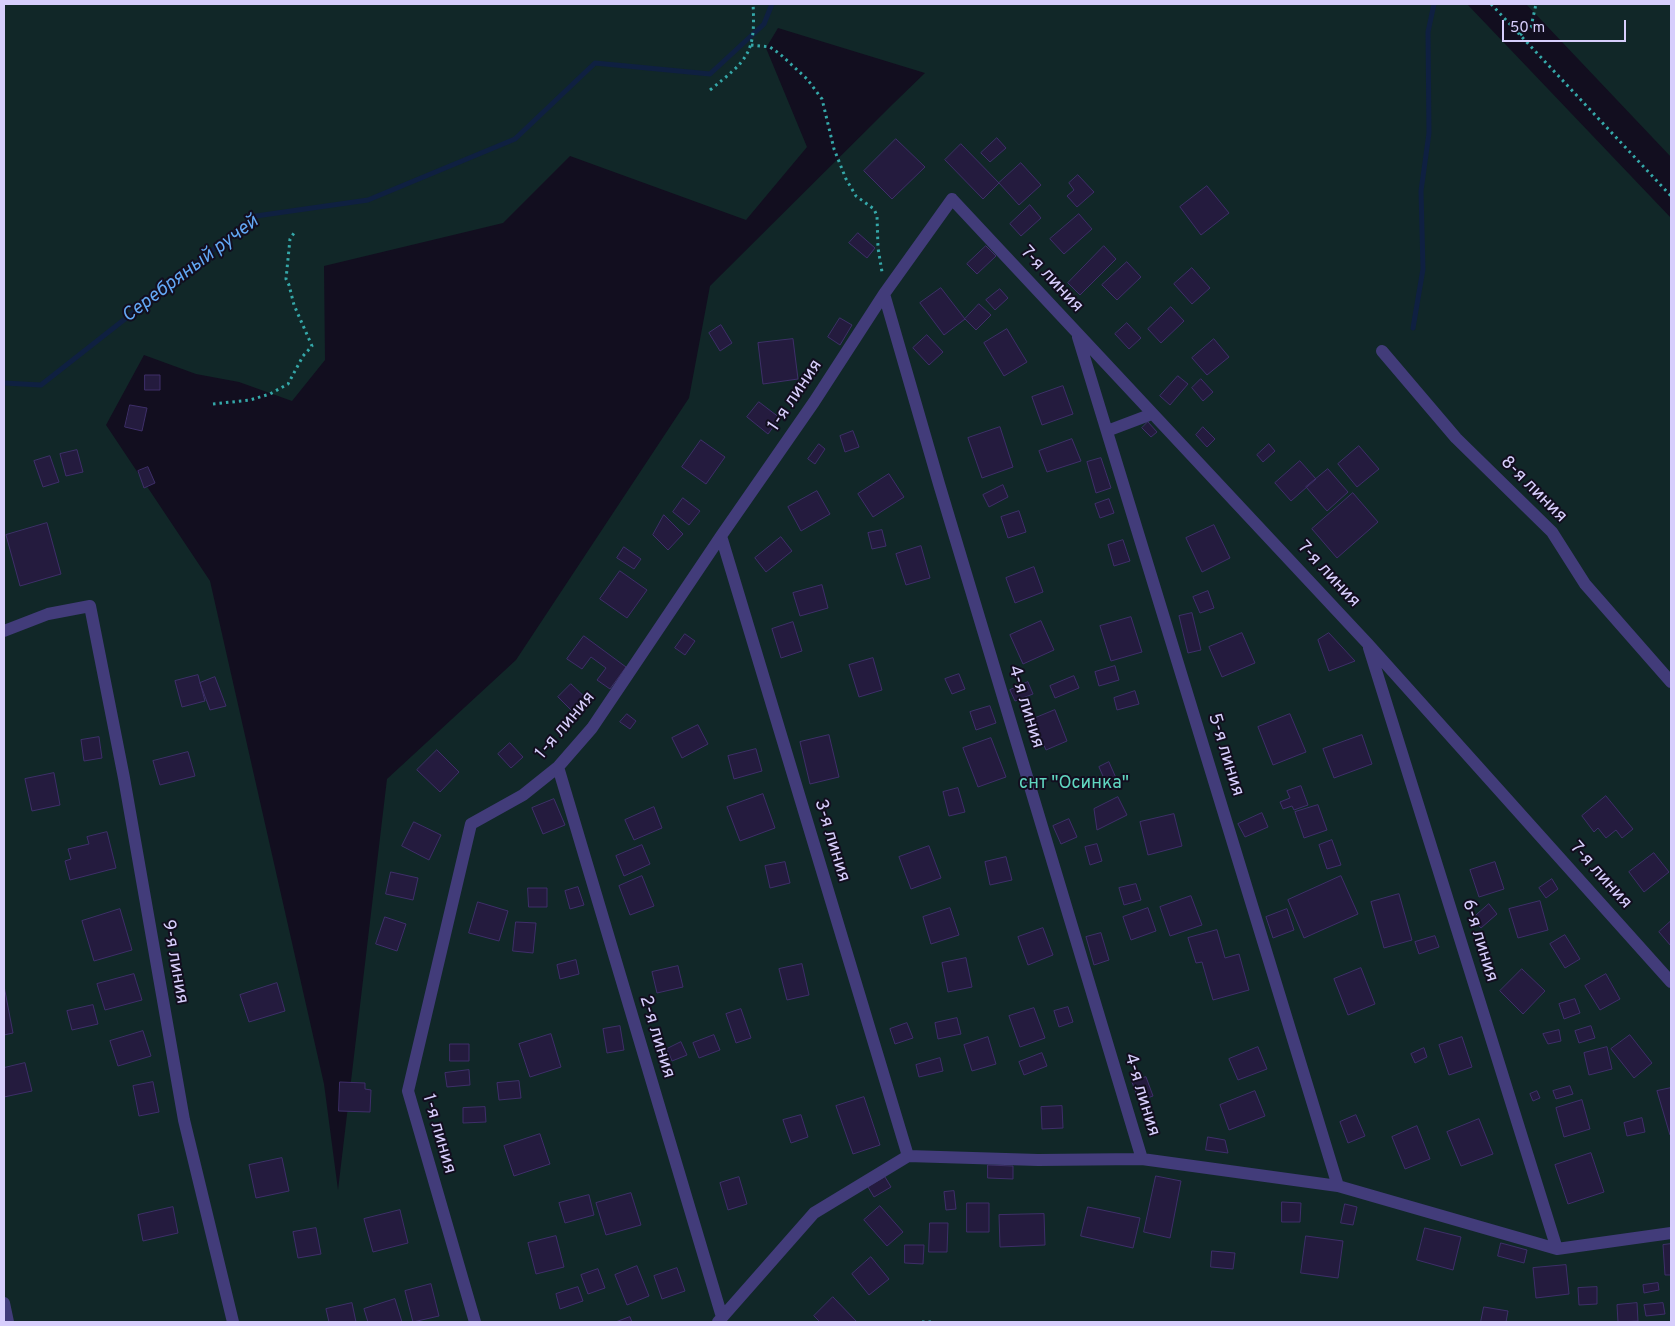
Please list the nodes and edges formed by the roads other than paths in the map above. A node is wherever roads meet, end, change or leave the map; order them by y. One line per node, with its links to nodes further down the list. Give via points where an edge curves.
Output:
1 (952, 199): 2 (street, 1-я линия); 3 (street, 7-я линия)
2 (887, 290): 7 (street, 1-я линия); 14 (street, 4-я линия, via 939,484)
3 (1078, 334): 5 (street, 7-я линия); 6 (street, 5-я линия)
4 (1382, 351): 10 (street, 8-я линия, via 1456,438 1552,532 1585,584)
5 (1152, 414): 6 (street); 9 (street, 7-я линия)
6 (1107, 431): 15 (street, 5-я линия)
7 (721, 536): 11 (street, 1-я линия, via 592,728); 13 (street, 3-я линия)
8 (4, 631): 21 (street, 9-я линия, via 48,614 90,606 124,778 184,1120)
9 (1368, 644): 12 (street, 7-я линия); 17 (street, 6-я линия)
10 (1671, 682)
11 (558, 767): 19 (street, 2-я линия); 22 (street, 1-я линия, via 523,795 471,824 408,1091)
12 (1671, 982)
13 (908, 1156): 14 (street); 19 (street, via 814,1213)
14 (1142, 1159): 15 (street)
15 (1338, 1186): 17 (street)
16 (1671, 1233): 17 (street)
17 (1557, 1249)
18 (4, 1303): 20 (street)
19 (720, 1320)
20 (8, 1322)
21 (233, 1322)
22 (475, 1322)

